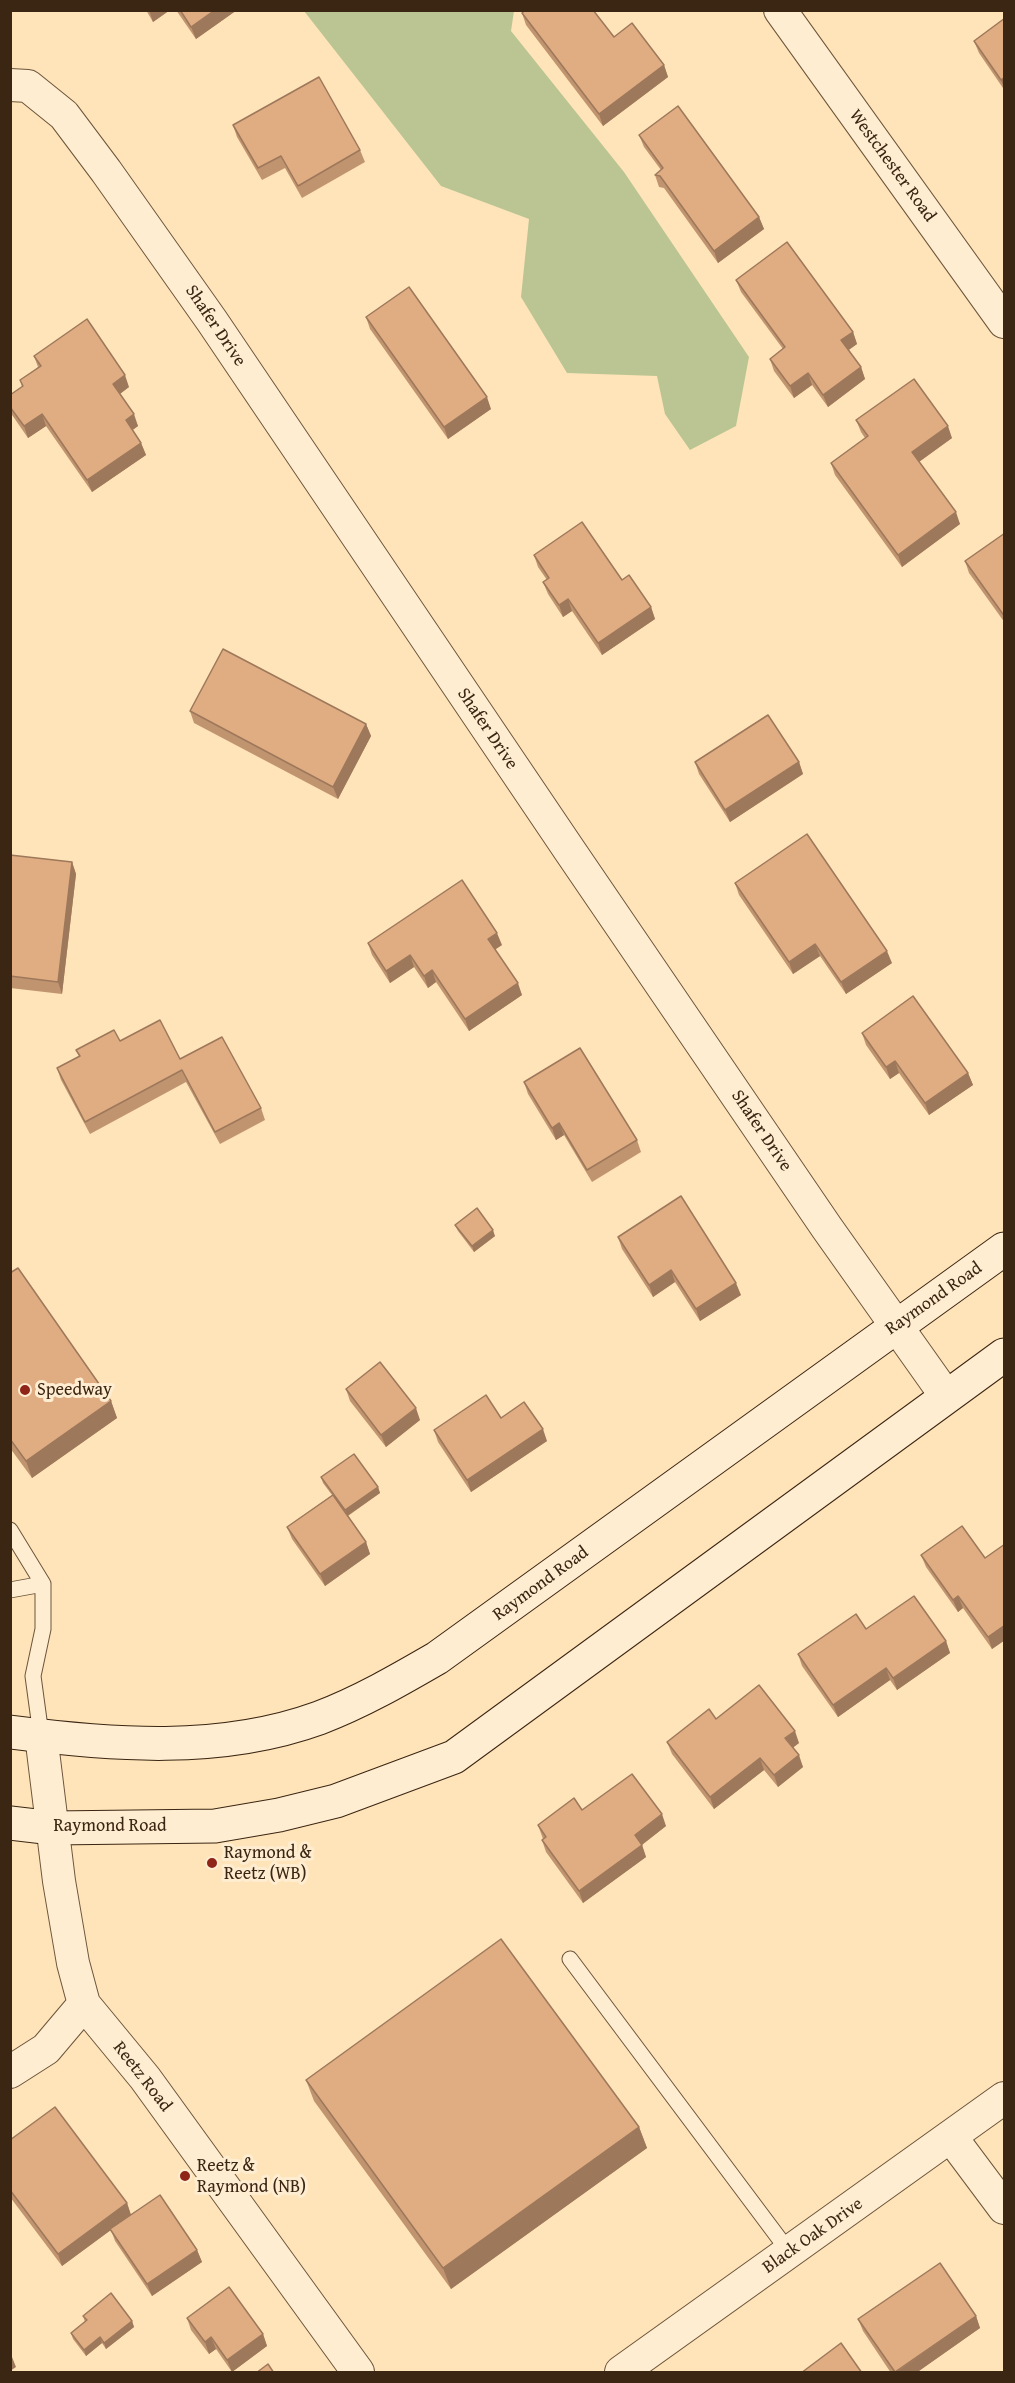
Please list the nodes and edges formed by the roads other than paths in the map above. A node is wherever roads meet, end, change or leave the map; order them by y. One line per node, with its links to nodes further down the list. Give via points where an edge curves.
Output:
1 (780, 10): 3 (street, Westchester Road)
2 (10, 85): 5 (street, Shafer Drive, via 27,86 64,115 106,171 212,321 820,1218)
3 (1005, 322)
4 (1005, 1249): 5 (main road, Raymond Road)
5 (897, 1325): 7 (street, Shafer Drive); 11 (main road, Raymond Road, via 437,1658 374,1695 317,1718 250,1735 195,1742 143,1744)
6 (1005, 1355): 7 (main road, Raymond Road)
7 (946, 1396): 13 (main road, Raymond Road, via 454,1757 336,1801 279,1815 215,1826)
8 (10, 1530): 9 (lane)
9 (43, 1584): 10 (lane); 11 (lane, via 43,1629)
10 (10, 1590)
11 (26, 1733): 13 (street, Reetz Road)
12 (10, 1823): 13 (main road, Raymond Road)
13 (53, 1828): 15 (street, Reetz Road, via 73,1963)
14 (570, 1959): 20 (lane)
15 (84, 2004): 16 (street, via 46,2049); 21 (street, Reetz Road, via 145,2078)
16 (10, 2073)
17 (1005, 2098): 18 (street, Black Oak Drive)
18 (951, 2137): 19 (street); 20 (street, Black Oak Drive)
19 (1005, 2208)
20 (790, 2253): 22 (street, Black Oak Drive)
21 (358, 2373)
22 (621, 2373)

